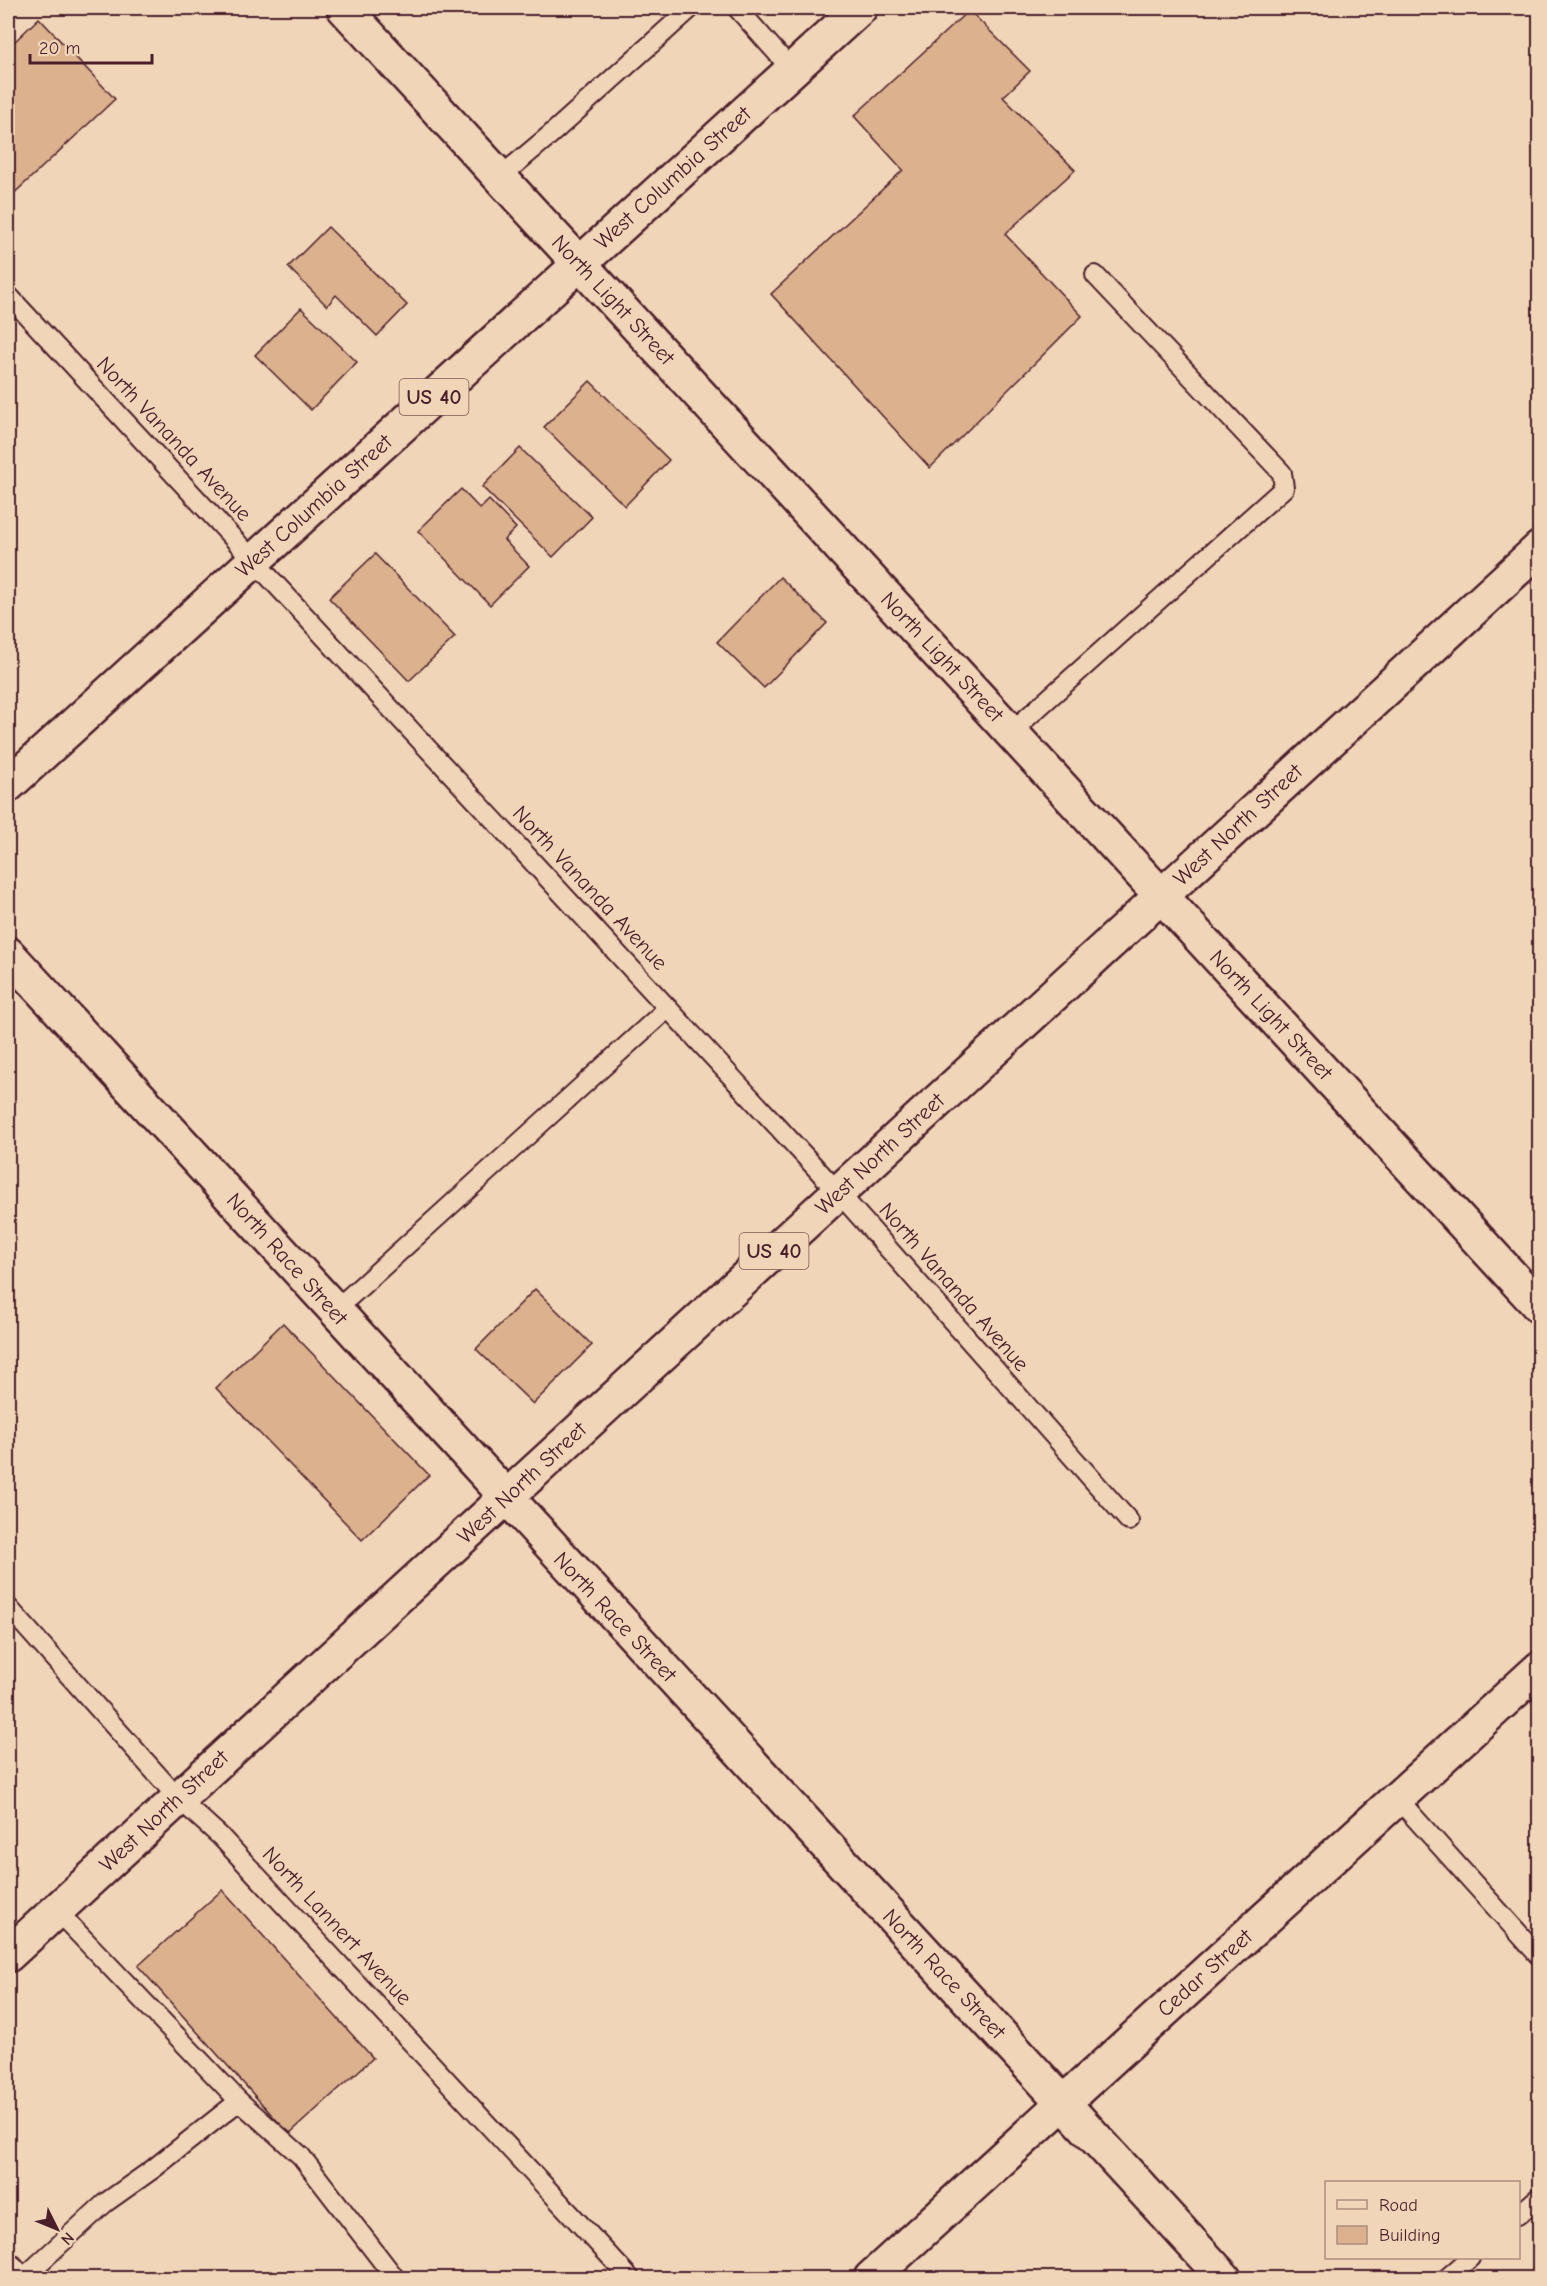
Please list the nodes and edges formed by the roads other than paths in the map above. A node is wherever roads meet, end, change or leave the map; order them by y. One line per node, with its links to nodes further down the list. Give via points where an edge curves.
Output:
1 (344, 8): 6 (street, North Light Street)
2 (692, 8): 6 (lane)
3 (737, 8): 5 (lane)
4 (860, 8): 5 (street, West Columbia Street / US 40)
5 (792, 70): 7 (street, West Columbia Street / US 40)
6 (500, 177): 7 (street, North Light Street)
7 (580, 263): 11 (street, West Columbia Street / US 40); 12 (street, North Light Street)
8 (1095, 275): 12 (lane, via 1282,473 1284,488)
9 (8, 295): 11 (lane, North Vananda Avenue)
10 (1539, 548): 14 (street, West North Street / US 40)
11 (254, 560): 13 (street, West Columbia Street / US 40); 16 (lane, North Vananda Avenue)
12 (1011, 732): 14 (street, North Light Street)
13 (8, 785)
14 (1161, 896): 17 (street, West North Street / US 40); 18 (street, North Light Street)
15 (8, 954): 19 (street, North Race Street)
16 (668, 1008): 17 (lane, North Vananda Avenue); 19 (lane)
17 (838, 1192): 20 (street, West North Street / US 40); 21 (lane, North Vananda Avenue)
18 (1539, 1307)
19 (334, 1311): 20 (street, North Race Street)
20 (506, 1497): 24 (street, West North Street / US 40); 30 (street, North Race Street)
21 (1129, 1521)
22 (8, 1607): 24 (lane, North Lannert Avenue)
23 (1539, 1668): 25 (street, Cedar Street)
24 (178, 1798): 26 (street, West North Street / US 40); 38 (lane, North Lannert Avenue, via 220,1836)
25 (1397, 1798): 28 (lane); 30 (street, Cedar Street)
26 (56, 1910): 27 (street, West North Street / US 40); 29 (lane)
27 (8, 1955)
28 (1539, 1957)
29 (239, 2101): 36 (lane, via 105,2203); 37 (lane, via 301,2156)
30 (1063, 2103): 39 (street, Cedar Street); 40 (street, North Race Street)
31 (1539, 2196): 32 (lane)
32 (1520, 2213)
33 (1469, 2259): 41 (lane)
34 (8, 2271): 35 (street)
35 (14, 2278)
36 (22, 2278)
37 (395, 2278)
38 (630, 2278)
39 (871, 2278)
40 (1224, 2278)
41 (1447, 2278)

